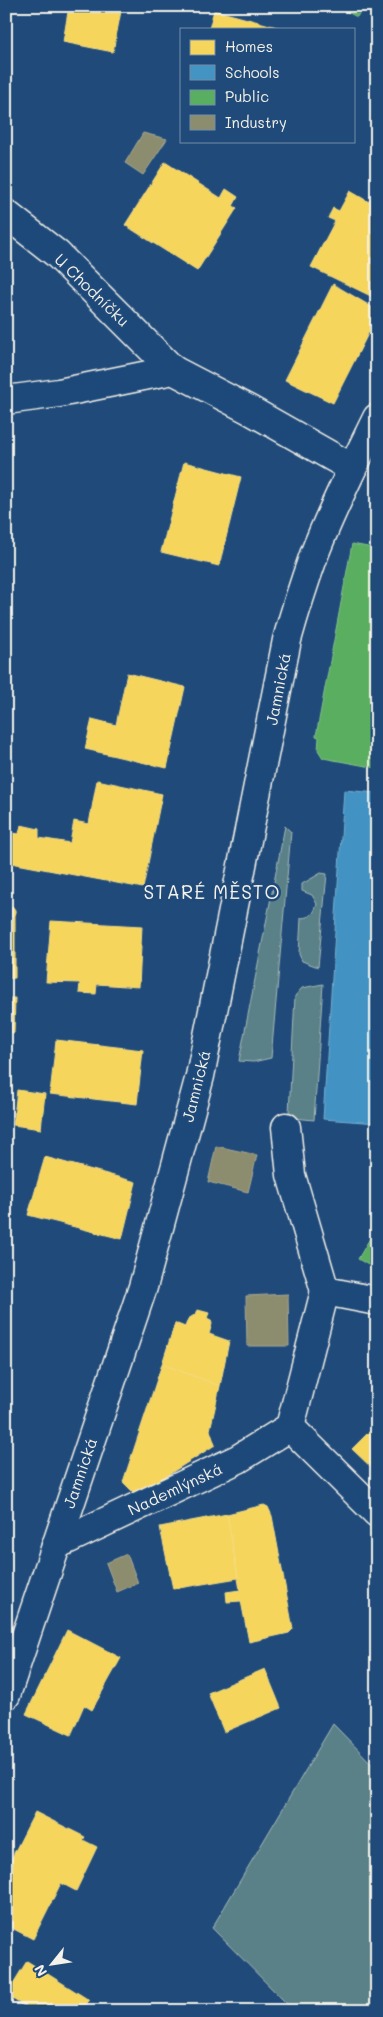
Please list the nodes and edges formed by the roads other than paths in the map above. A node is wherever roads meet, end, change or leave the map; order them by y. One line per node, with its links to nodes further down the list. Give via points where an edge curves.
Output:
1 (6, 214): 2 (main road, U Chodníčku, via 57,254)
2 (173, 370): 3 (main road); 5 (main road)
3 (6, 400)
4 (377, 418): 5 (main road, Jamnická)
5 (352, 468): 11 (main road, Jamnická, via 314,554 287,640 200,1076 143,1286)
6 (286, 1127): 7 (main road, via 291,1175)
7 (325, 1291): 8 (main road); 9 (main road)
8 (377, 1301)
9 (290, 1427): 10 (main road); 11 (main road, Nademlýnská, via 238,1460)
10 (377, 1513)
11 (56, 1544): 12 (main road, Jamnická)
12 (6, 1695)

